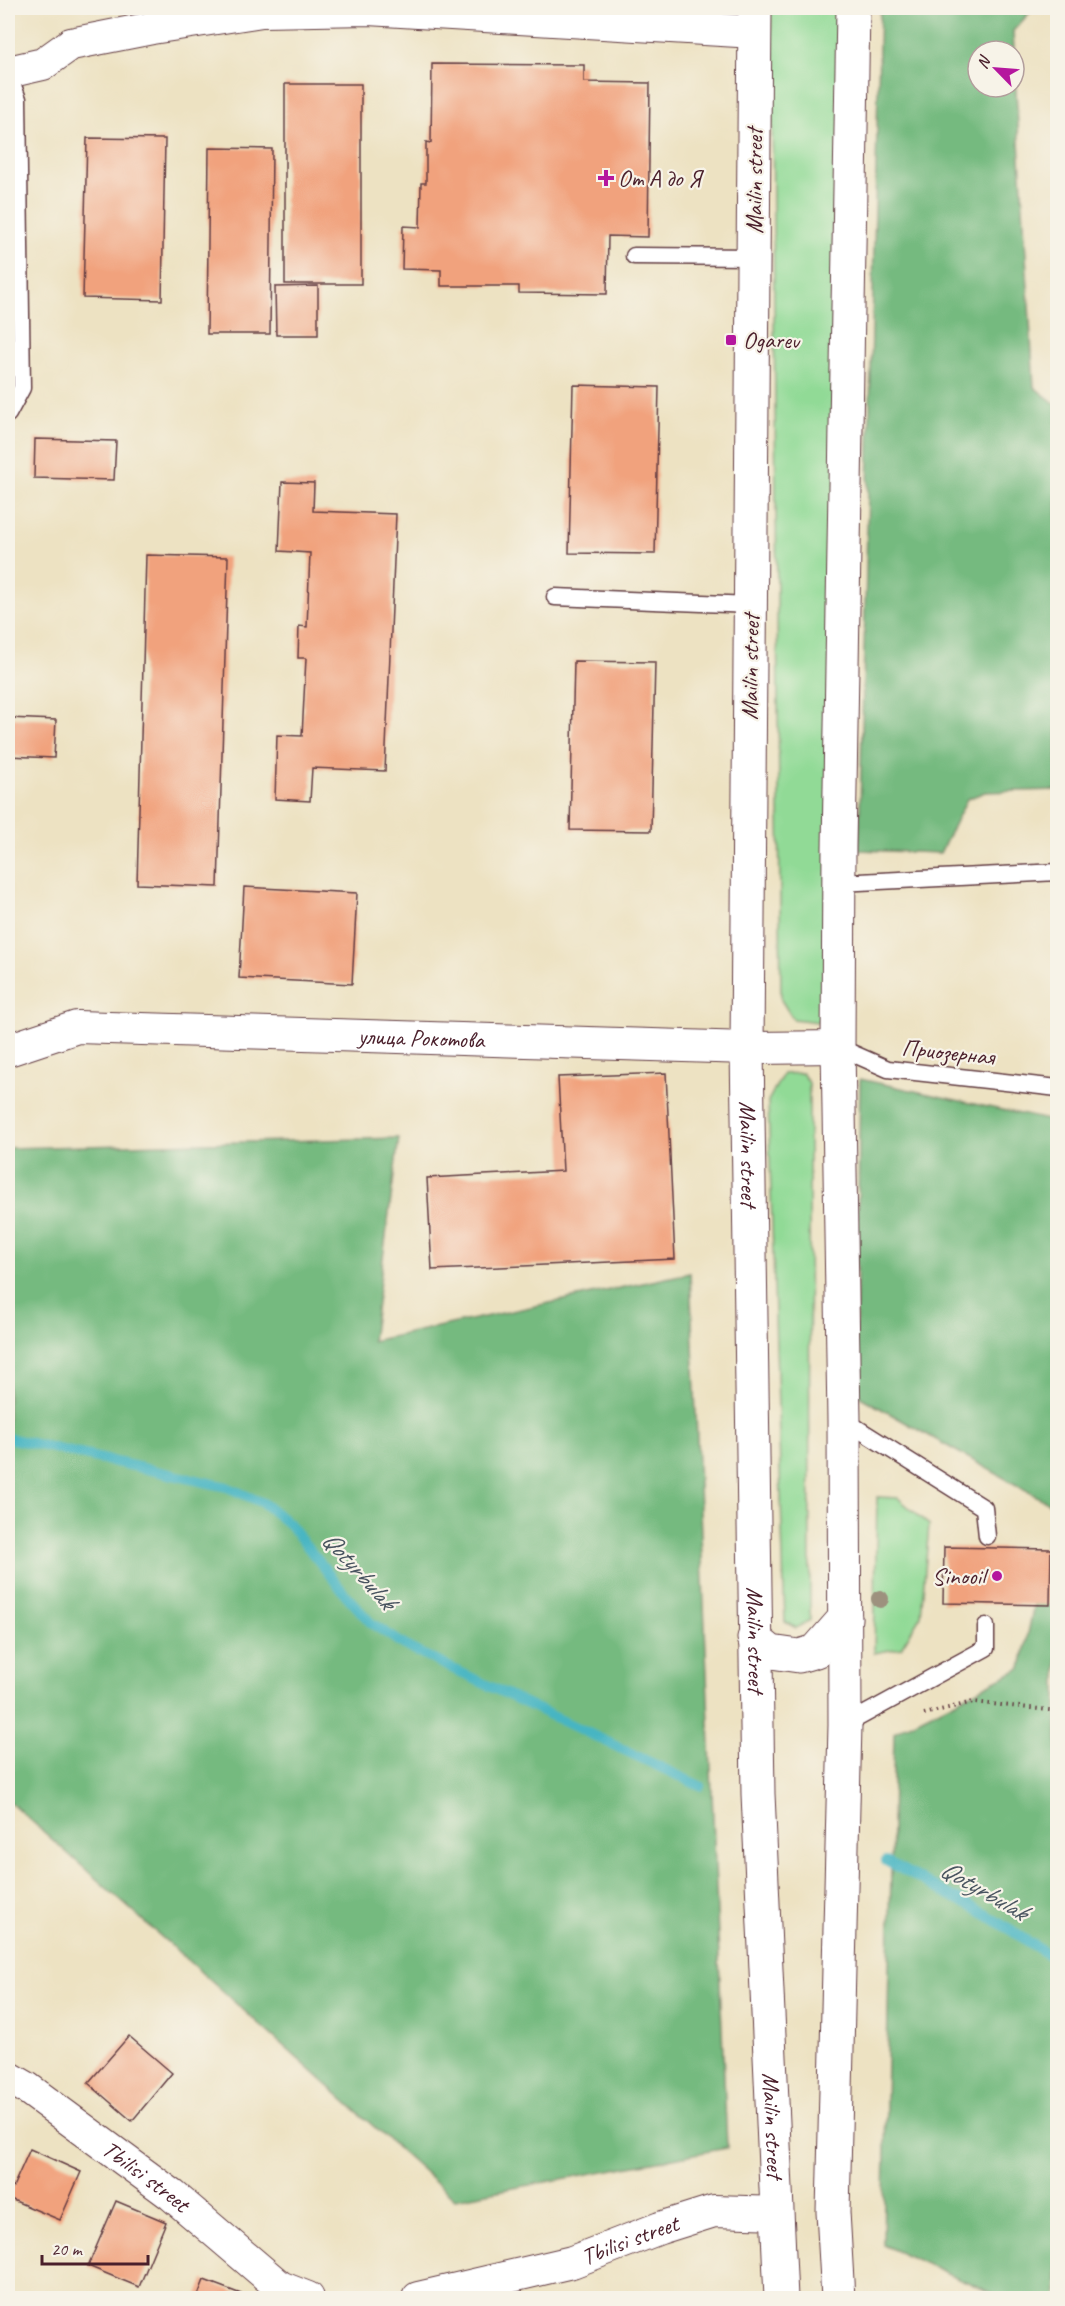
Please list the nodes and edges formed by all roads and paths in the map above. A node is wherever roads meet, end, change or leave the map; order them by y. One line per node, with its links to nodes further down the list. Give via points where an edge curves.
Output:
1 (853, 8): 11 (main road)
2 (610, 15): 3 (street); 4 (street, via 368,9 262,11 71,44 43,64)
3 (755, 20): 6 (main road, Mailin street)
4 (8, 72): 7 (lane, via 18,99 22,388)
5 (634, 256): 6 (lane)
6 (754, 257): 9 (main road, Mailin street)
7 (8, 414)
8 (555, 597): 9 (lane)
9 (751, 605): 13 (main road, Mailin street)
10 (1058, 872): 11 (lane)
11 (839, 883): 12 (main road)
12 (838, 1047): 13 (street, улица Рокотова); 15 (lane, Приозерная, via 888,1070); 16 (main road)
13 (747, 1048): 14 (street, улица Рокотова, via 77,1027); 20 (main road, Mailin street)
14 (8, 1050)
15 (1058, 1088)
16 (844, 1420): 17 (lane, via 984,1508); 18 (main road)
17 (987, 1536)
18 (845, 1618): 20 (main road, via 816,1651 799,1656 771,1652); 23 (main road)
19 (986, 1626): 23 (lane, via 986,1648)
20 (754, 1638): 25 (main road, Mailin street)
21 (1058, 1711): 22 (path, via 974,1702)
22 (920, 1715)
23 (845, 1725): 29 (main road, via 833,2212)
24 (8, 2077): 26 (street, Tbilisi street, via 172,2195 280,2287)
25 (776, 2213): 27 (street, Tbilisi street, via 714,2211 572,2262); 28 (main road, Mailin street)
26 (308, 2298)
27 (418, 2298)
28 (781, 2298)
29 (838, 2298)

